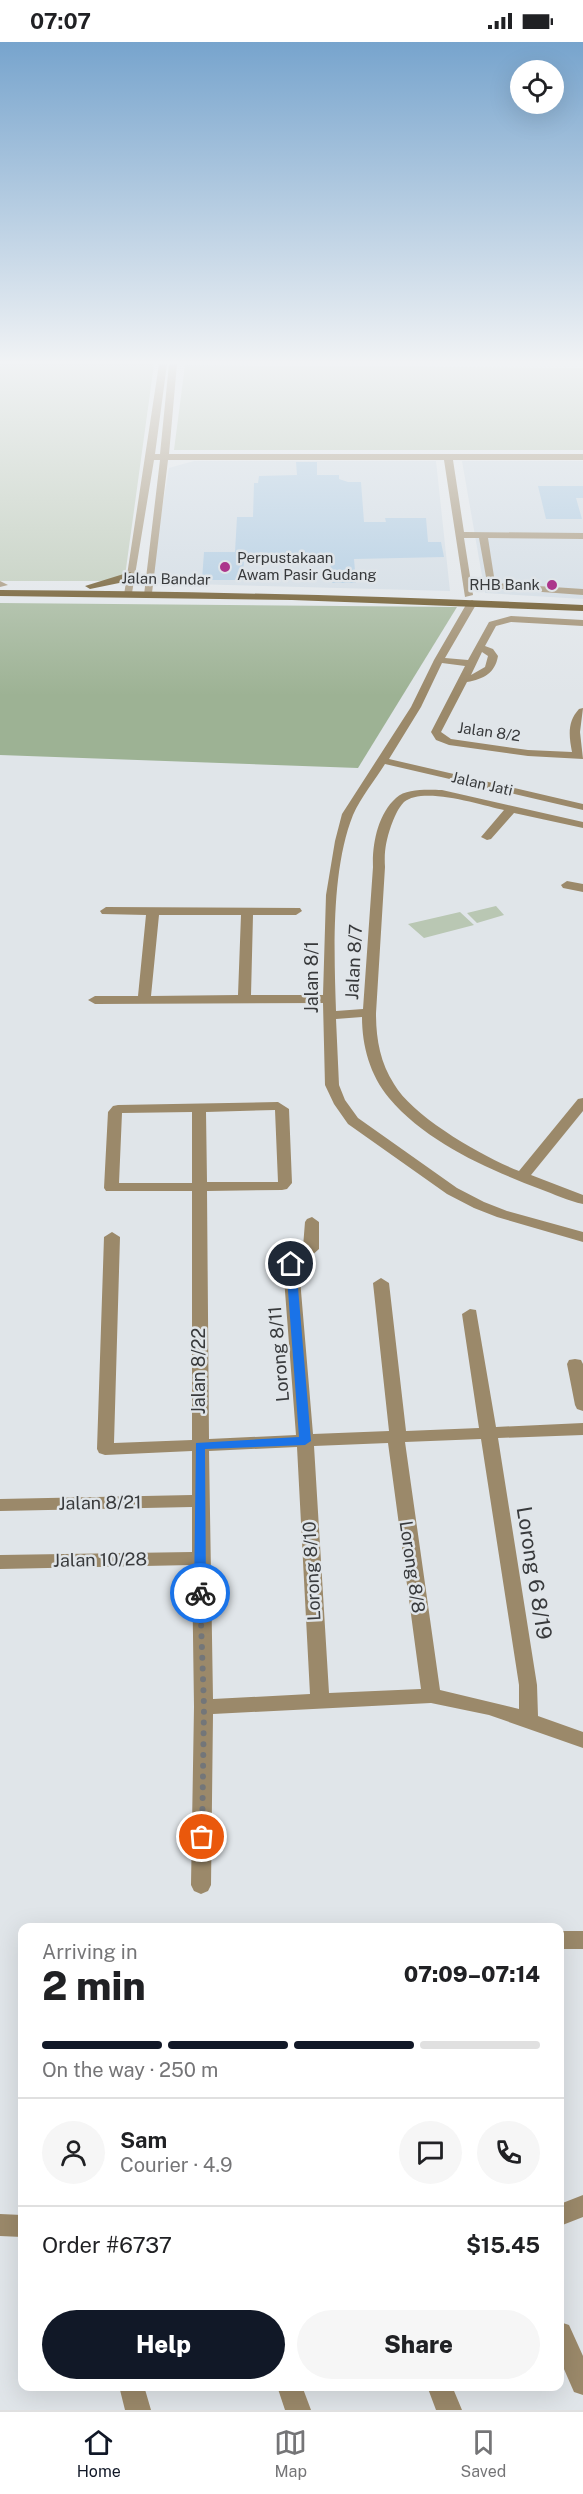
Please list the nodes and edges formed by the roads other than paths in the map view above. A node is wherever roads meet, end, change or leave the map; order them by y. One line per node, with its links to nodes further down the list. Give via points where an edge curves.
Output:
1 (147, 475): 7 (street)
2 (162, 475): 11 (street)
3 (451, 475): 4 (street)
4 (460, 535): 5 (street); 13 (street)
5 (483, 535): 6 (street); 12 (street, via 491,586)
6 (583, 536)
7 (130, 575): 8 (main road); 10 (street)
8 (87, 586): 9 (main road, Jalan Bandar); 10 (main road, Jalan Bandar)
9 (1, 587): 10 (main road, Jalan Bandar)
10 (128, 590): 11 (main road, Jalan Bandar)
11 (147, 590): 13 (main road, Jalan Bandar)
12 (583, 592)
13 (470, 599): 14 (main road, Jalan Bandar); 15 (main road, Jalan Bandar); 18 (street, Jalan 8/1)
14 (583, 601)
15 (583, 608)
16 (583, 623): 17 (street, Jalan 8/2, via 499,620 492,624)
17 (480, 648): 19 (street, Jalan 8/2); 20 (street, via 493,656 488,672)
18 (439, 660): 19 (street); 23 (street, Jalan 8/1, via 416,707)
19 (472, 664): 20 (street, Jalan 8/2)
20 (464, 679): 22 (street, Jalan 8/2, via 436,730 440,738 503,750)
21 (583, 711): 22 (street, via 575,724)
22 (580, 756)
23 (381, 760): 24 (street, Jalan Jati); 35 (street, Jalan 8/1, via 348,814 341,834 331,906)
24 (583, 807)
25 (512, 808): 26 (street, Jalan 8/7); 27 (street); 38 (street, Jalan 8/7, via 438,793 419,793 398,802 378,846)
26 (583, 825)
27 (487, 837)
28 (567, 885): 29 (street)
29 (583, 888)
30 (106, 910): 31 (street)
31 (153, 910): 32 (street); 37 (street)
32 (247, 911): 33 (street); 34 (street)
33 (296, 911)
34 (244, 999): 35 (street); 37 (street)
35 (329, 999): 39 (street, Jalan 8/1)
36 (95, 1000): 37 (street)
37 (144, 1000)
38 (369, 1013): 39 (street); 42 (street, Jalan 8/7, via 374,1058 395,1096 433,1130)
39 (330, 1015): 46 (street, Jalan 8/1, via 331,1084 343,1109 359,1126 452,1191 479,1205)
40 (583, 1102): 42 (street)
41 (198, 1107): 43 (street, Jalan 8/22); 43 (street, via 281,1108 285,1183 279,1187); 43 (street, via 116,1110 111,1186 117,1190)
42 (521, 1178): 44 (street, Jalan 8/7)
43 (199, 1188): 56 (street, Jalan 8/22)
44 (583, 1200)
45 (312, 1222): 55 (street, Lorong 8/11, via 311,1248 291,1264)
46 (583, 1237)
47 (112, 1238): 56 (street, via 105,1449)
48 (381, 1283): 54 (street)
49 (470, 1314): 53 (street, Lorong 6 8/19)
50 (575, 1364): 51 (street)
51 (583, 1405)
52 (583, 1429): 53 (street)
53 (489, 1433): 54 (street); 64 (street, Lorong 6 8/19, via 528,1685)
54 (397, 1437): 55 (street); 61 (street, Lorong 8/8)
55 (305, 1441): 56 (street); 62 (street, Lorong 8/10)
56 (200, 1445): 57 (street, Jalan 8/22)
57 (200, 1501): 58 (street, Jalan 8/21); 59 (street, Jalan 8/22)
58 (0, 1505)
59 (200, 1558): 60 (street, Jalan 10/28); 63 (street, Jalan 8/22)
60 (0, 1562)
61 (431, 1696): 62 (street); 64 (street, via 462,1700)
62 (320, 1701): 63 (street)
63 (204, 1707): 66 (street, Jalan 8/22)
64 (529, 1720): 65 (street)
65 (583, 1740)
66 (201, 1885)
67 (564, 1940): 68 (street)
68 (583, 1940)
69 (583, 2206): 70 (street)
70 (564, 2213)
71 (0, 2225): 72 (street)
72 (18, 2226)
73 (564, 2343): 74 (street)
74 (583, 2383)
75 (132, 2391): 78 (street)
76 (291, 2391): 79 (street)
77 (441, 2391): 80 (street)
78 (138, 2410)
79 (298, 2410)
80 (449, 2410)

